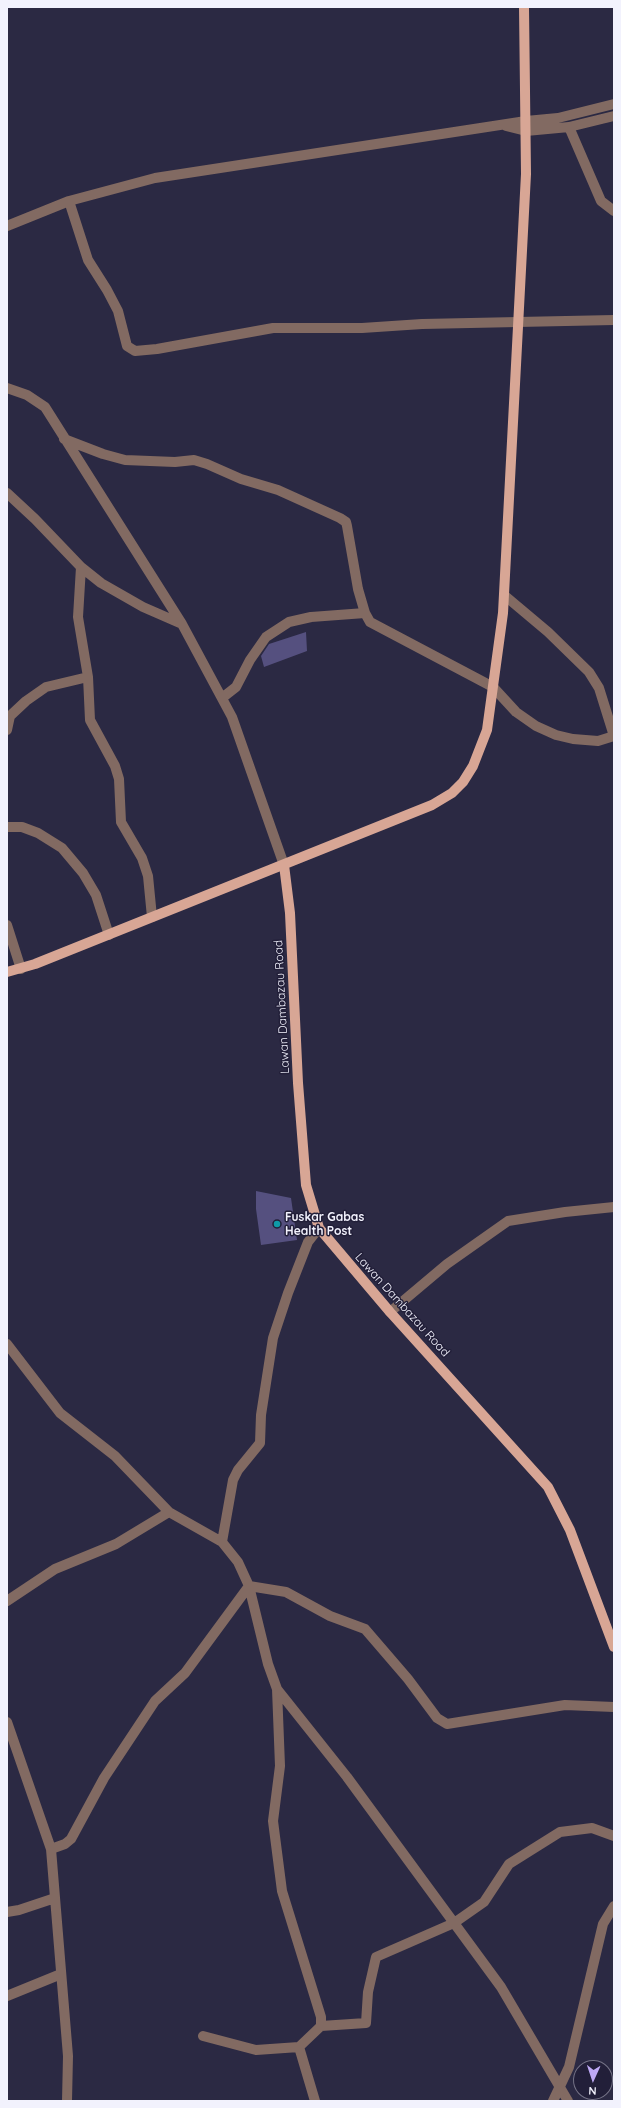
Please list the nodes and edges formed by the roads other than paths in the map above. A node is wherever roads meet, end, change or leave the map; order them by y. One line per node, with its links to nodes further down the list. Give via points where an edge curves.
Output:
1 (524, 7): 4 (main road)
2 (614, 104): 4 (street)
3 (614, 116): 5 (street)
4 (526, 126): 5 (street); 6 (street, via 502,125 155,178); 10 (main road)
5 (569, 127): 7 (street, via 601,200)
6 (69, 201): 8 (street); 10 (street, via 88,260 108,290 118,311 128,346 134,351 273,328 362,328)
7 (614, 211)
8 (7, 226)
9 (614, 320): 10 (street)
10 (518, 321): 15 (main road)
11 (7, 388): 12 (street, via 27,395 45,407)
12 (64, 439): 16 (street, via 125,460 194,460 241,479 278,490 340,518 346,522); 17 (street)
13 (7, 493): 14 (street)
14 (81, 568): 17 (street, via 101,583); 18 (street, via 78,617)
15 (504, 595): 19 (main road); 22 (street, via 548,632 589,672 599,688)
16 (365, 613): 19 (street, via 370,622); 20 (street, via 311,617 289,622 266,637 236,687)
17 (182, 624): 20 (street)
18 (88, 677): 21 (street, via 46,687 10,716); 25 (street, via 90,720 115,766 119,779 121,822 142,858 148,876)
19 (493, 687): 22 (street, via 516,712 536,726 556,735 598,741); 24 (main road, via 487,730 480,751 463,782 452,793 432,805)
20 (222, 698): 24 (street, via 232,717)
21 (7, 730)
22 (614, 736)
23 (7, 826): 27 (street, via 22,827 38,833 62,848 83,873 96,895)
24 (284, 865): 25 (main road); 31 (main road, Lawan Dambazau Road, via 290,913 306,1185)
25 (152, 917): 27 (main road)
26 (7, 925): 28 (street)
27 (109, 935): 28 (main road)
28 (21, 969): 29 (main road)
29 (7, 972)
30 (614, 1207): 32 (street, via 508,1221 447,1264)
31 (319, 1228): 32 (main road, Lawan Dambazau Road); 35 (street, via 308,1242 273,1338 261,1415 260,1443 233,1480)
32 (390, 1312): 38 (main road, Lawan Dambazau Road, via 548,1487 570,1530)
33 (7, 1344): 34 (street, via 60,1412 115,1456)
34 (169, 1512): 35 (street); 37 (street, via 116,1544 55,1569)
35 (222, 1542): 36 (street, via 238,1562)
36 (249, 1586): 39 (street, via 268,1664); 40 (street, via 286,1592 330,1616 365,1630 408,1679 437,1718 447,1724 565,1705); 43 (street, via 185,1673 147,1712 104,1778 71,1839 62,1846)
37 (7, 1601)
38 (614, 1646)
39 (277, 1689): 47 (street); 50 (street, via 280,1766 272,1821 282,1891 321,2017)
40 (614, 1707)
41 (7, 1722): 43 (street)
42 (614, 1836): 47 (street, via 592,1828 560,1832 508,1864 484,1902)
43 (50, 1849): 44 (street)
44 (54, 1898): 46 (street); 48 (street)
45 (614, 1906): 53 (street, via 603,1924 569,2067)
46 (7, 1912)
47 (454, 1922): 50 (street, via 376,1957 368,1992 366,2023); 53 (street, via 501,1987)
48 (61, 1974): 49 (street); 54 (street, via 68,2056)
49 (7, 1996)
50 (321, 2026): 52 (street)
51 (203, 2036): 52 (street, via 256,2050)
52 (298, 2047): 55 (street)
53 (560, 2088): 56 (street); 57 (street)
54 (67, 2101)
55 (315, 2101)
56 (553, 2101)
57 (568, 2101)

